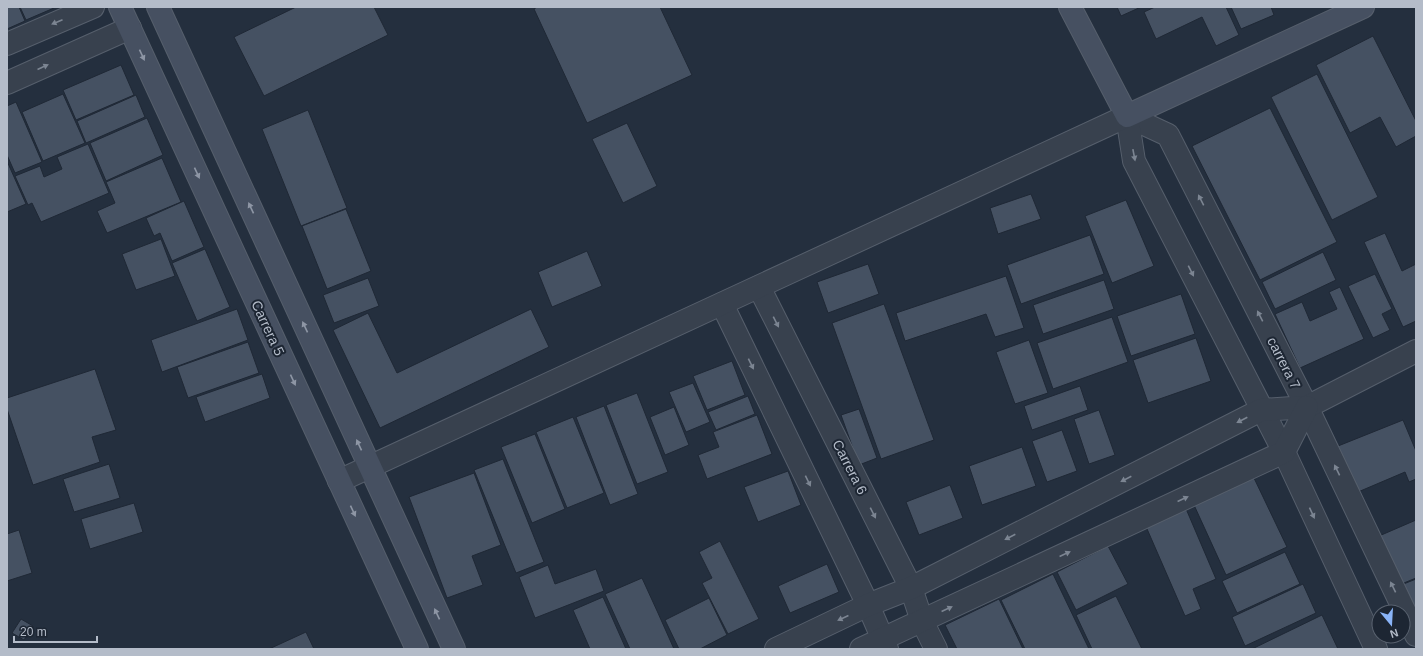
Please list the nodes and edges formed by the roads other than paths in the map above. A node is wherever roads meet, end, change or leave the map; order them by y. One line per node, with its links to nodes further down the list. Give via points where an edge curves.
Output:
1 (93, 7): 7 (street, one-way to 7)
2 (120, 7): 6 (main road, Carrera 5)
3 (1070, 7): 9 (main road)
4 (1363, 7): 9 (main road)
5 (163, 9): 6 (main road); 16 (main road, one-way to 5)
6 (130, 28): 8 (street, one-way to 6); 17 (main road, Carrera 5, one-way to 17)
7 (7, 44)
8 (7, 83)
9 (1127, 116): 10 (street); 13 (street, carrera 7, one-way to 9, via 1168,135); 14 (street, one-way to 14, via 1134,161)
10 (759, 287): 11 (street); 18 (street, Carrera 6, one-way to 18)
11 (722, 304): 16 (street); 19 (street, one-way to 19)
12 (1416, 351): 13 (street)
13 (1307, 407): 14 (street); 15 (street); 21 (street, carrera 7, one-way to 13)
14 (1261, 410): 15 (street); 18 (street, one-way to 18)
15 (1284, 452): 20 (street, one-way to 15); 28 (street, one-way to 28)
16 (370, 467): 17 (street); 24 (main road, one-way to 16)
17 (339, 481): 23 (main road, Carrera 5, one-way to 23)
18 (911, 588): 19 (street); 20 (street, Carrera 6)
19 (868, 605): 22 (street); 25 (street, one-way to 25)
20 (922, 621): 22 (street); 27 (street, Carrera 6)
21 (1416, 635)
22 (885, 644): 26 (street)
23 (417, 649)
24 (454, 649)
25 (776, 649)
26 (861, 649)
27 (936, 649)
28 (1376, 649)

